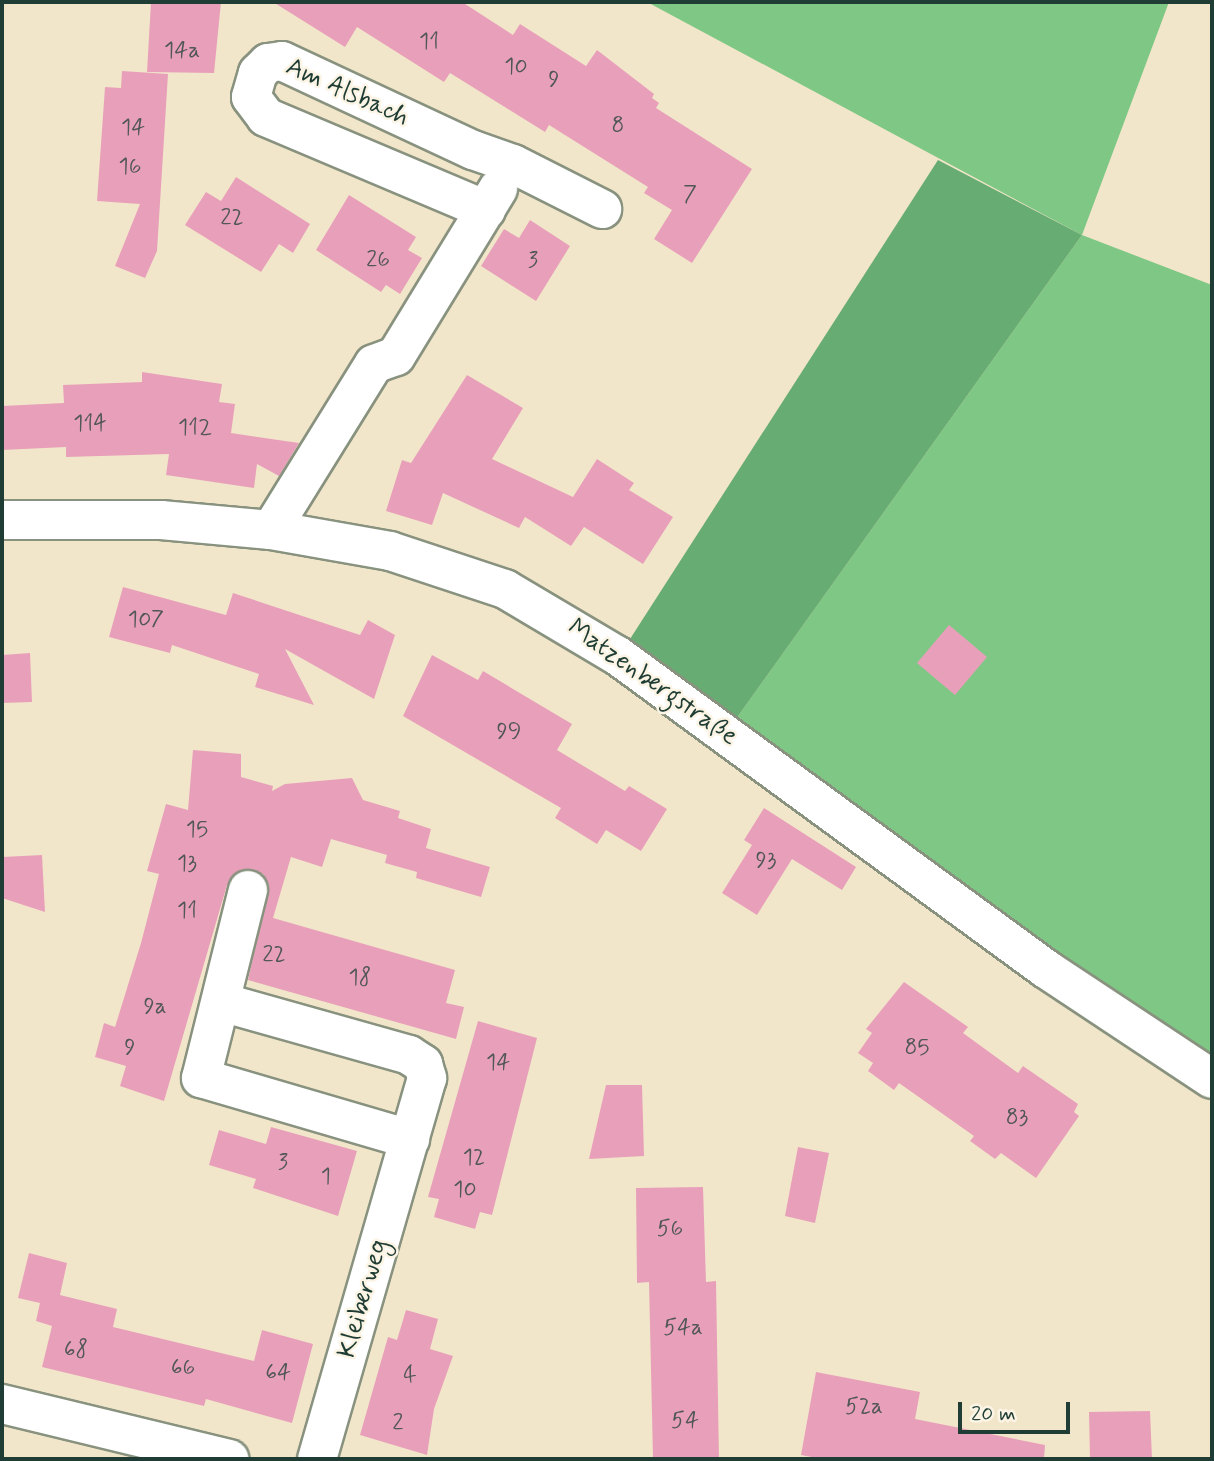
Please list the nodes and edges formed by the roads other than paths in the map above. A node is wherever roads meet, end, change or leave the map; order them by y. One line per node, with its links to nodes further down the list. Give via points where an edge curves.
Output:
1 (513, 164): 2 (street, Am Alsbach); 3 (street); 3 (street, Am Alsbach, via 473,150 282,61 268,63 258,73 251,97 266,117)
2 (603, 209)
3 (486, 210): 5 (street, via 396,356 374,364)
4 (2, 520): 5 (street, Matzenbergstraße, via 161,520)
5 (271, 530): 8 (street, Matzenbergstraße, via 390,551 446,568 505,589 562,621 725,733 1046,969)
6 (248, 890): 7 (street)
7 (221, 1002): 9 (street, Kleiberweg, via 392,1050 423,1064 425,1093); 9 (street, via 201,1078)
8 (1212, 1079)
9 (410, 1139): 12 (street, Kleiberweg)
10 (2, 1404): 11 (street)
11 (229, 1459)
12 (317, 1459)

